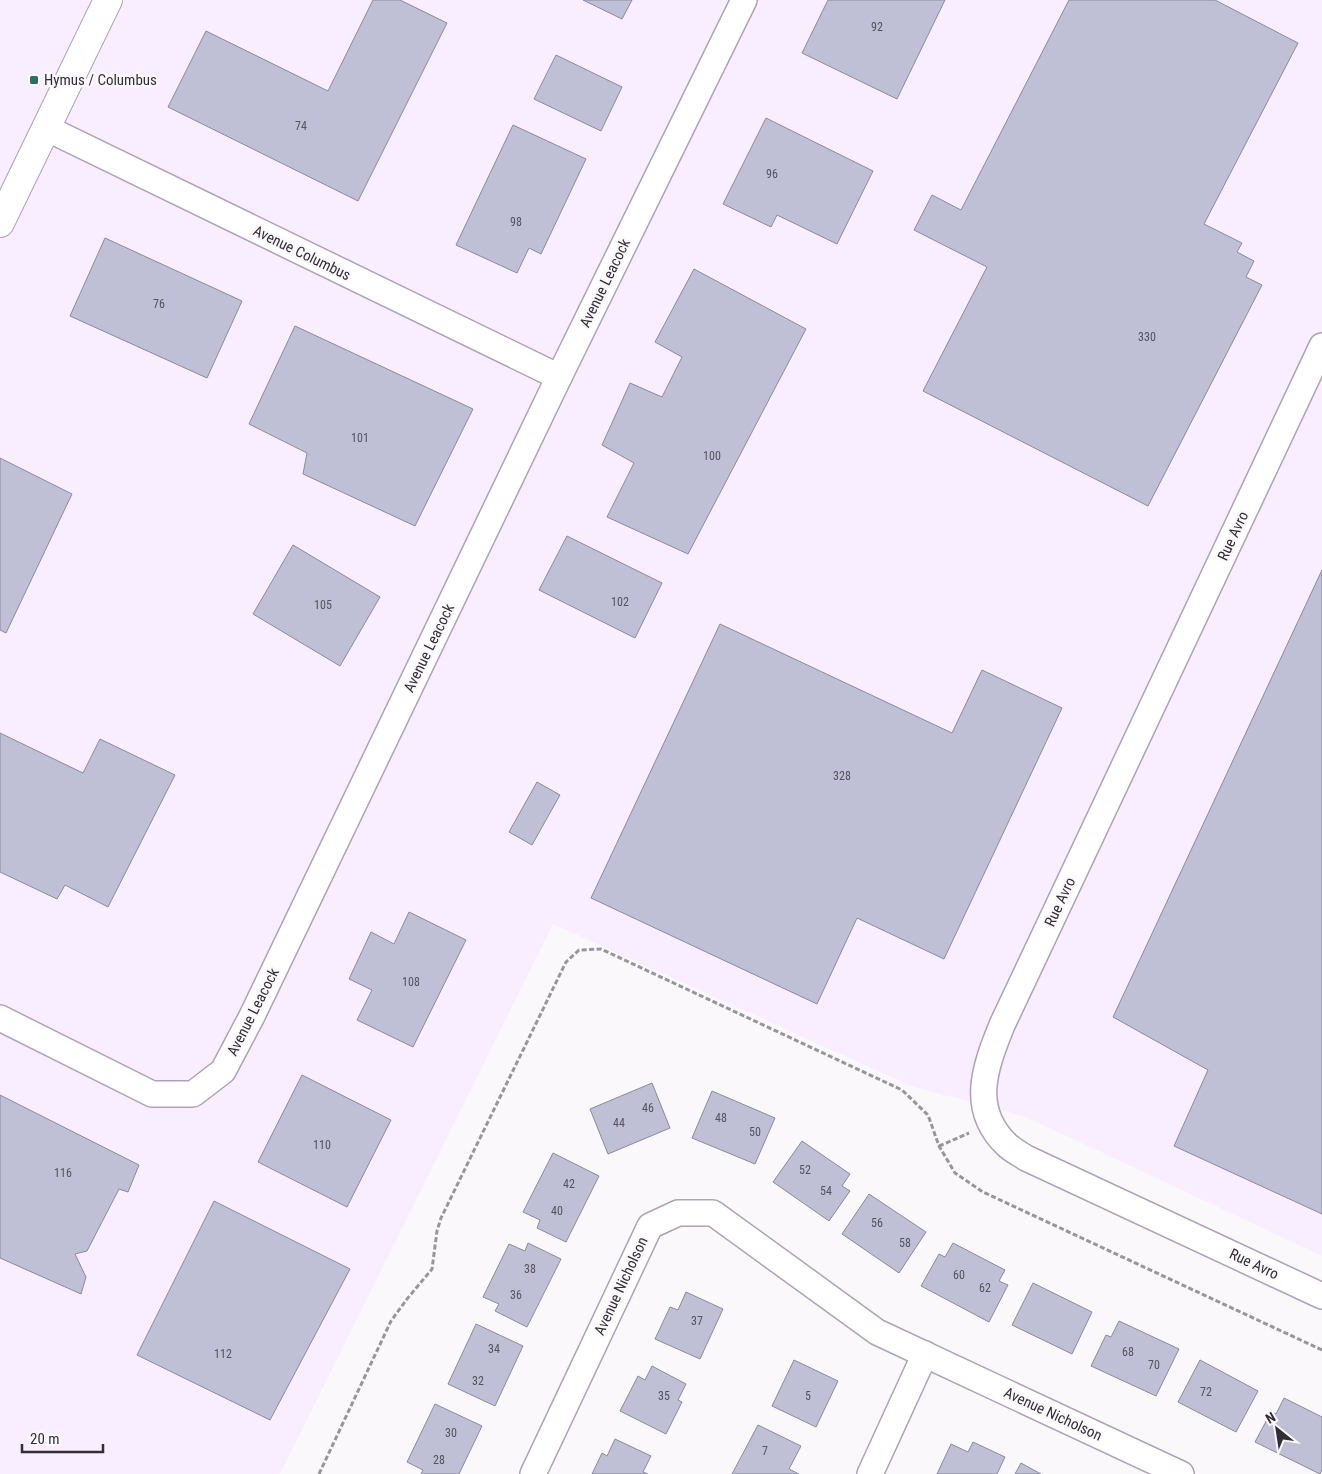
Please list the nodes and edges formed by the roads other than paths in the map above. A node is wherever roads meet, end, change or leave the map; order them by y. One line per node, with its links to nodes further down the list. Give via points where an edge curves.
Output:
1 (108, 0): 3 (street)
2 (744, 0): 6 (street, Avenue Leacock)
3 (46, 128): 4 (street); 6 (street, Avenue Columbus)
4 (0, 224)
5 (1322, 346): 8 (street, Rue Avro, via 1002,1025 990,1055 983,1098 987,1117 996,1132 1008,1146 1026,1158)
6 (559, 377): 7 (street, Avenue Leacock, via 223,1071 193,1094 152,1094)
7 (0, 1018)
8 (1322, 1296)
9 (925, 1354): 10 (street, Avenue Nicholson, via 877,1332 713,1213 678,1213 650,1226); 11 (street); 12 (street, Avenue Nicholson)
10 (532, 1474)
11 (870, 1474)
12 (1181, 1474)

